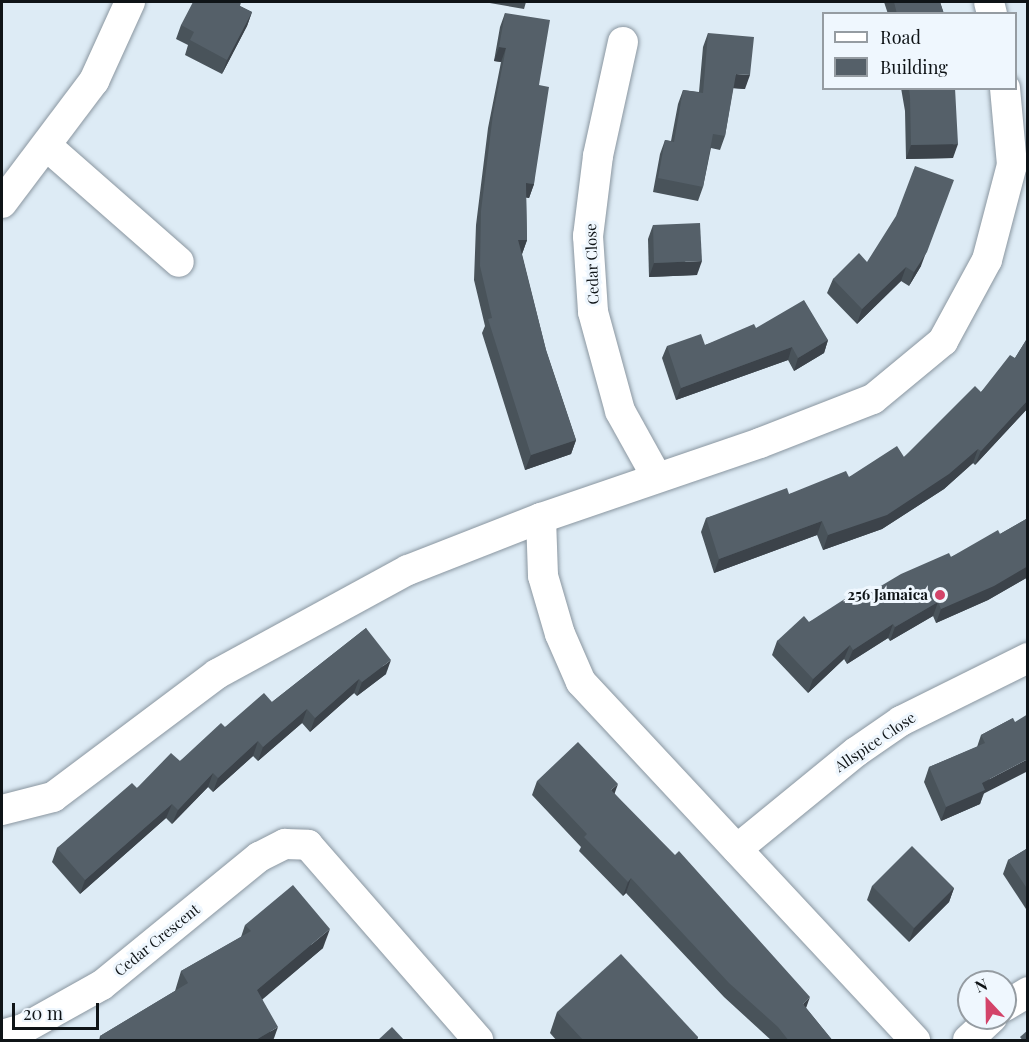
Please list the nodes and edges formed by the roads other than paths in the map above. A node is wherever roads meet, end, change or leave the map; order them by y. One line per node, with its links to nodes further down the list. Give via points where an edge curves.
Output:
1 (130, 2): 4 (street, via 94,81)
2 (623, 42): 7 (street, Cedar Close, via 598,156 588,236 593,312 620,411)
3 (1005, 90): 7 (street, via 1012,165 987,260 943,341 873,399 760,443)
4 (48, 147): 5 (street); 6 (street)
5 (2, 203)
6 (179, 262)
7 (656, 476): 8 (street)
8 (541, 518): 10 (street, via 408,570 304,626 217,674 53,796); 11 (street, via 543,576 560,634 581,682)
9 (1028, 658): 11 (street, Allspice Close, via 901,720)
10 (2, 810)
11 (737, 849): 15 (street)
12 (979, 1030): 16 (street)
13 (2, 1035): 14 (street, Cedar Crescent, via 23,1029 102,986 259,857 285,844 308,845)
14 (478, 1041)
15 (915, 1041)
16 (968, 1041)

